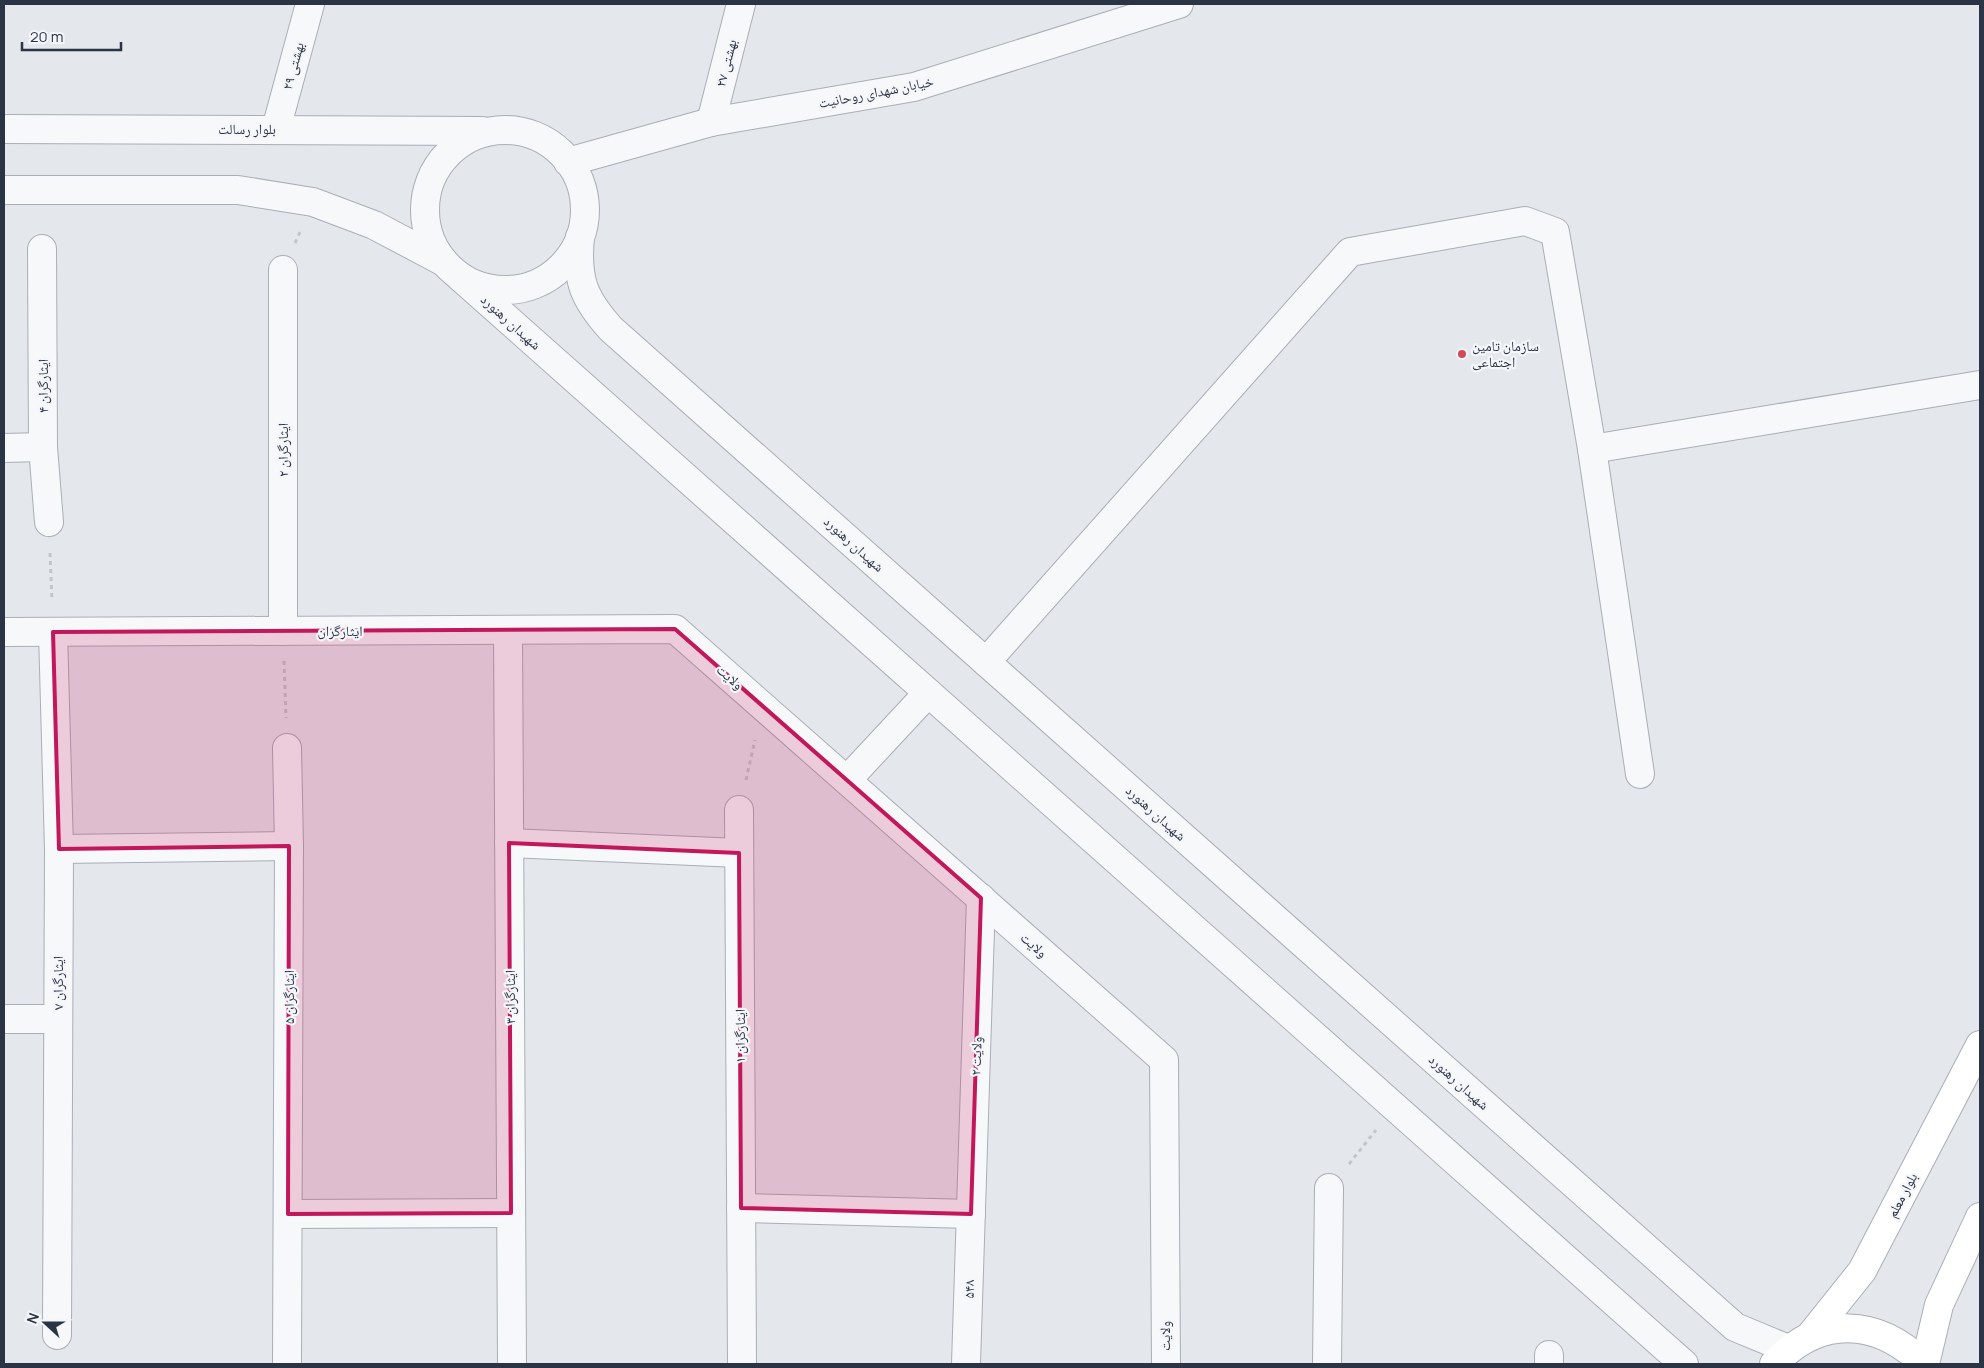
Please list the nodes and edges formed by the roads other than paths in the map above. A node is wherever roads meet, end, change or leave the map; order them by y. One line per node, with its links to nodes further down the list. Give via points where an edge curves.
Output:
1 (310, 4): 6 (street, بهشتی ۲۹)
2 (742, 4): 4 (street, بهشتی ۲۷)
3 (1175, 4): 4 (street, خیابان شهدای روحانیت, via 914,87)
4 (711, 122): 8 (street, خیابان شهدای روحانیت)
5 (4, 129): 6 (street, بلوار رسالت)
6 (276, 129): 7 (street, بلوار رسالت)
7 (491, 131): 8 (street, via 512,130 532,135 551,145); 12 (street, via 453,149 439,164 430,183 425,204 426,225 432,244)
8 (568, 162): 10 (street, via 577,176 583,196)
9 (4, 190): 12 (street, via 238,190 313,202 374,225)
10 (580, 238): 12 (street, via 561,266 538,283 518,289 498,290 477,285); 24 (street, شهیدان رهنورد, via 578,263 582,288 594,310 611,329)
11 (42, 249): 16 (street, ایثارگران ۴)
12 (451, 269): 25 (street, شهیدان رهنورد)
13 (284, 270): 21 (street, ایثارگران ۲)
14 (1980, 385): 17 (street)
15 (4, 448): 16 (street)
16 (43, 448): 18 (street, ایثارگران ۴)
17 (1592, 449): 24 (street, via 1555,232 1525,221 1350,252); 27 (street)
18 (49, 522)
19 (676, 628): 20 (street, ایثارگران); 28 (street, ولایت)
20 (508, 630): 21 (street, ایثارگران); 30 (street, ایثارگران ۳)
21 (283, 631): 23 (street, ایثارگران)
22 (4, 632): 23 (street, ایثارگران)
23 (53, 632): 32 (street, ایثارگران ۷)
24 (986, 662): 45 (street, شهیدان رهنورد, via 1735,1327)
25 (928, 693): 28 (street); 52 (street, شهیدان رهنورد)
26 (287, 748): 31 (street, ایثارگران ۵)
27 (1640, 774)
28 (847, 780): 34 (street, ولایت)
29 (739, 810): 33 (street, ایثارگران ۱)
30 (509, 843): 33 (street); 40 (street, ایثارگران ۳)
31 (289, 846): 32 (street); 41 (street, ایثارگران ۵)
32 (59, 849): 36 (street, ایثارگران ۷)
33 (739, 853): 39 (street, ایثارگران ۱)
34 (981, 898): 42 (street, ولایت ۲); 50 (street, ولایت, via 1164,1060)
35 (4, 1019): 36 (street)
36 (58, 1019): 44 (street, ایثارگران ۷)
37 (1980, 1046): 45 (main road, بلوار معلم, via 1862,1271)
38 (1329, 1188): 51 (street)
39 (741, 1208): 42 (street); 48 (street, ایثارگران ۱)
40 (511, 1213): 41 (street); 47 (street, ایثارگران ۳)
41 (288, 1214): 46 (street, ایثارگران ۵)
42 (971, 1214): 49 (street, ۵۴۸)
43 (1980, 1217): 53 (main road, via 1939,1304)
44 (57, 1334)
45 (1790, 1350): 53 (main road, via 1834,1329 1860,1328 1884,1335 1907,1347)
46 (288, 1364)
47 (512, 1364)
48 (742, 1364)
49 (966, 1364)
50 (1166, 1364)
51 (1327, 1364)
52 (1684, 1364)
53 (1925, 1364)

